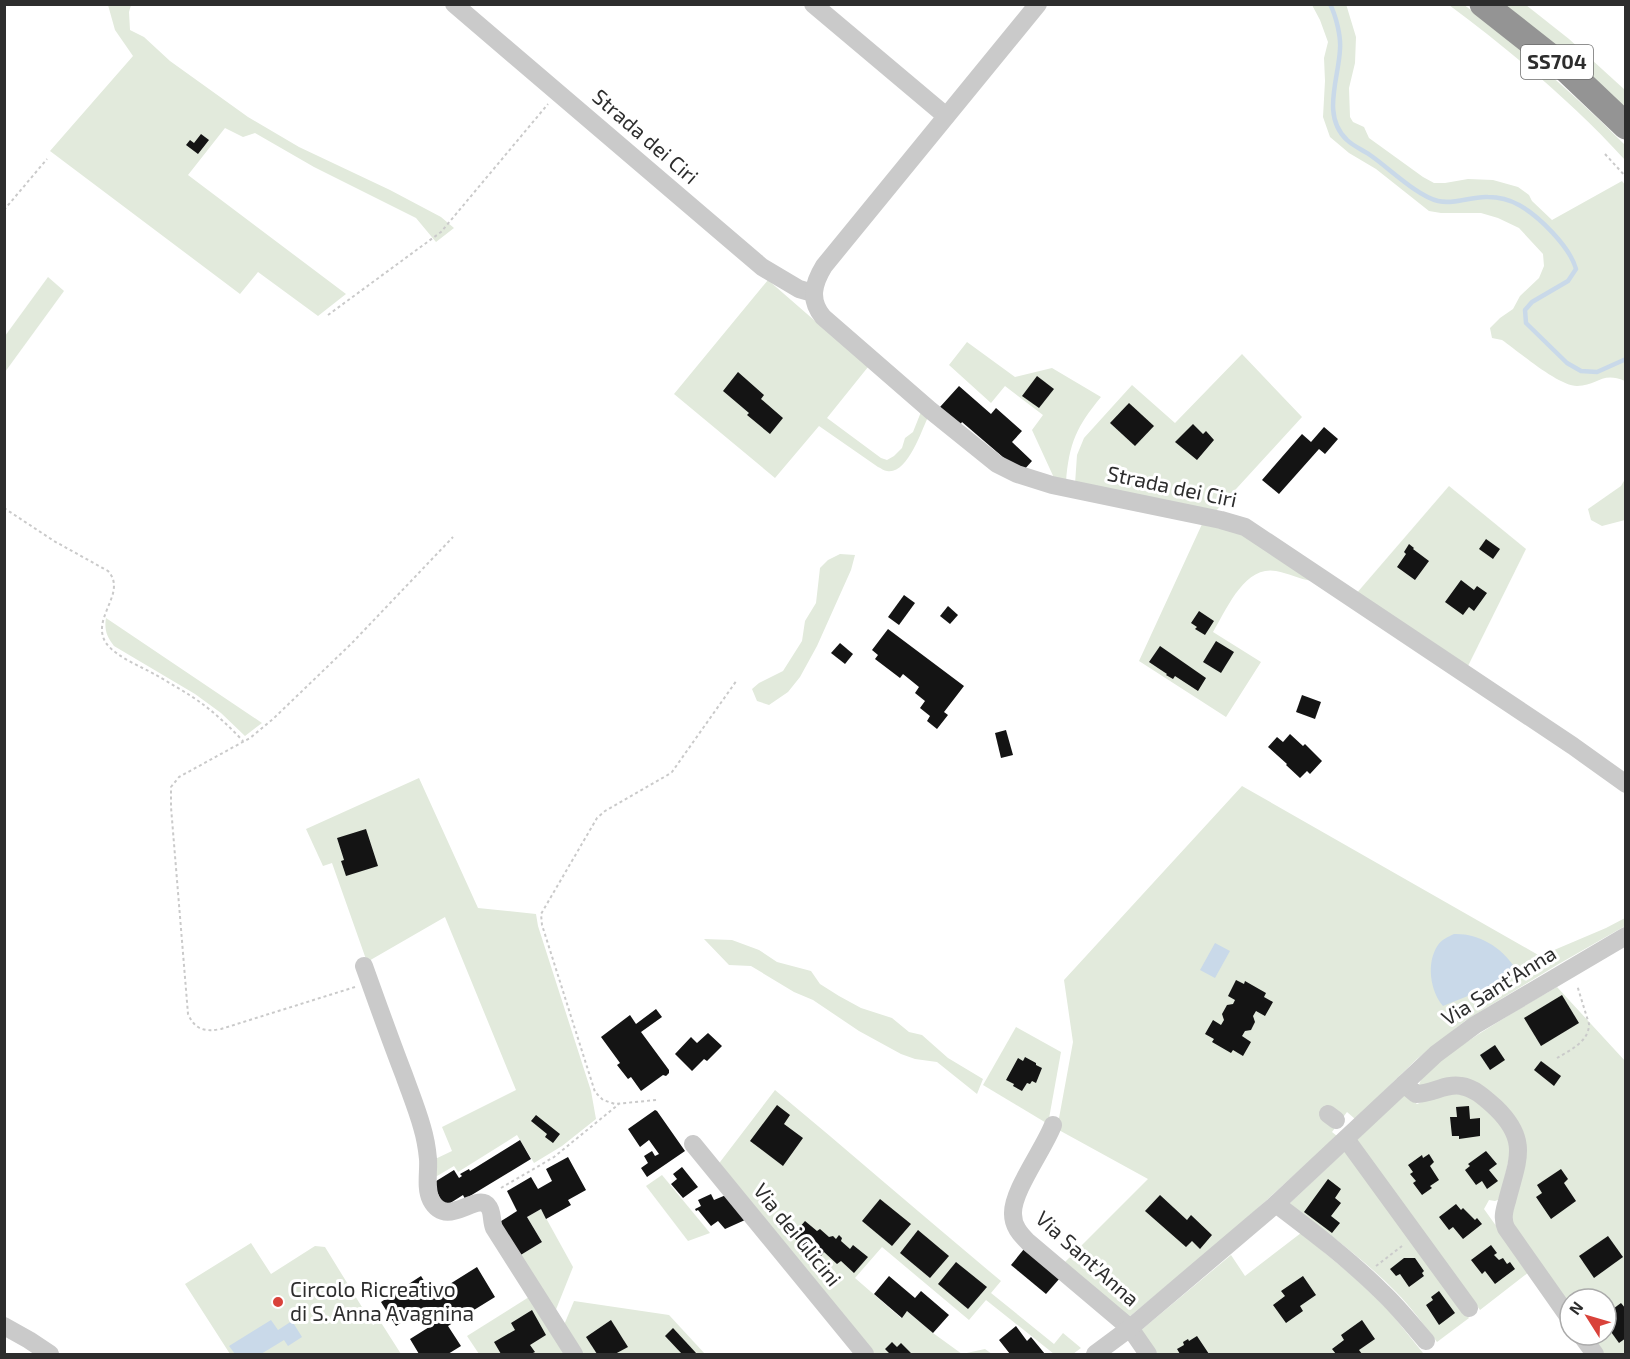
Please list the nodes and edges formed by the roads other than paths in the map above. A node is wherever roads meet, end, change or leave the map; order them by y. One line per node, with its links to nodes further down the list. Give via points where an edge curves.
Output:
1 (454, 4): 7 (street, Strada dei Ciri, via 762,267 782,281)
2 (813, 4): 5 (street)
3 (1038, 4): 5 (street)
4 (1483, 4): 6 (highway, SS704, via 1567,70)
5 (946, 116): 7 (street, via 824,266)
6 (1626, 126)
7 (813, 293): 8 (street, Strada dei Ciri, via 823,317 953,429 1009,471 1052,485 1245,527)
8 (1626, 784)
9 (1626, 936): 11 (street, Via Sant'Anna, via 1467,1031)
10 (364, 966): 22 (street, via 422,1126 429,1195 444,1211 483,1202 488,1205 494,1228)
11 (1404, 1084): 13 (street, Via Sant'Anna); 16 (street, via 1416,1094 1450,1085 1465,1086 1486,1099 1512,1125 1519,1148 1504,1223)
12 (1053, 1125): 19 (street, Via Sant'Anna, via 1015,1198 1014,1223 1028,1242)
13 (1340, 1125): 15 (street, Via Sant'Anna); 17 (street)
14 (693, 1144): 23 (street, Via dei Glicini)
15 (1276, 1204): 19 (street, Via Sant'Anna); 20 (street, via 1364,1275)
16 (1558, 1302)
17 (1469, 1308)
18 (4, 1326): 21 (street)
19 (1130, 1328): 24 (street, Via Sant'Anna); 25 (street, Via Sant'Anna)
20 (1426, 1341)
21 (50, 1354)
22 (574, 1354)
23 (866, 1354)
24 (1095, 1354)
25 (1148, 1354)

